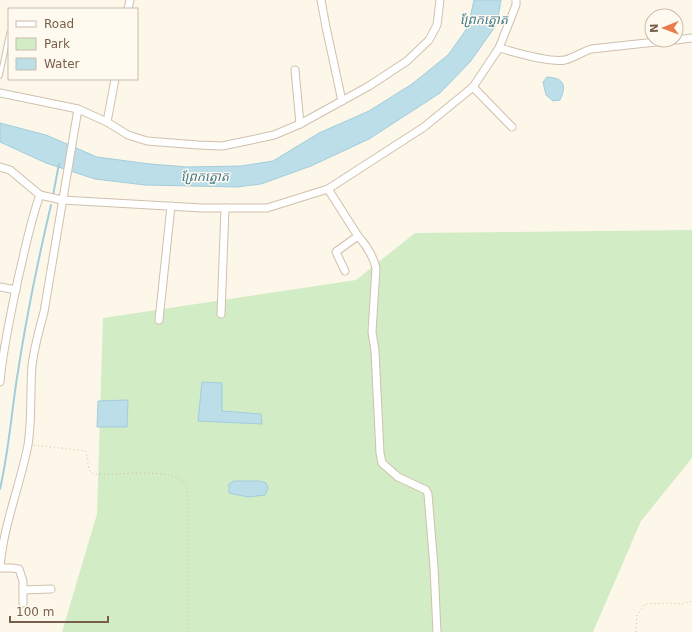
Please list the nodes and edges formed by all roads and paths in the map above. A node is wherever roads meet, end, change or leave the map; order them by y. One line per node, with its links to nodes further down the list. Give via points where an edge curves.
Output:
1 (321, 0): 12 (street)
2 (440, 0): 12 (street, via 437,25 428,40 407,62)
3 (516, 0): 6 (street)
4 (8, 38): 8 (lane)
5 (644, 43): 6 (street, via 591,49 572,58 560,60)
6 (499, 48): 10 (street)
7 (295, 70): 15 (street)
8 (0, 76)
9 (115, 80): 14 (street)
10 (473, 88): 16 (street); 18 (street, via 424,127)
11 (0, 93): 13 (street)
12 (342, 101): 15 (street)
13 (78, 109): 14 (street); 20 (street)
14 (107, 122): 15 (street, via 128,135 147,141 214,146 274,135)
15 (300, 124)
16 (512, 127)
17 (0, 167): 19 (street, via 10,170)
18 (328, 189): 22 (street, via 267,208); 23 (street)
19 (40, 195): 20 (street); 26 (street, via 32,216)
20 (62, 200): 21 (street); 31 (street, via 44,312 32,366)
21 (171, 206): 22 (street); 28 (street)
22 (225, 208): 27 (street)
23 (358, 236): 24 (street, via 336,252); 38 (street, via 368,248 376,268 372,332 381,458 382,463 398,477 426,490 428,494)
24 (345, 271)
25 (0, 287): 26 (street)
26 (16, 290): 29 (street)
27 (221, 314)
28 (159, 320)
29 (1, 358): 30 (street)
30 (0, 382)
31 (28, 445): 32 (street, via 4,541); 37 (path, via 86,451 89,470 94,474 169,475 186,484)
32 (0, 568): 34 (street, via 20,570)
33 (51, 589): 34 (street)
34 (23, 590): 36 (street)
35 (692, 600): 39 (path, via 683,604 645,604 637,615)
36 (23, 603)
37 (188, 632)
38 (437, 632)
39 (636, 632)

